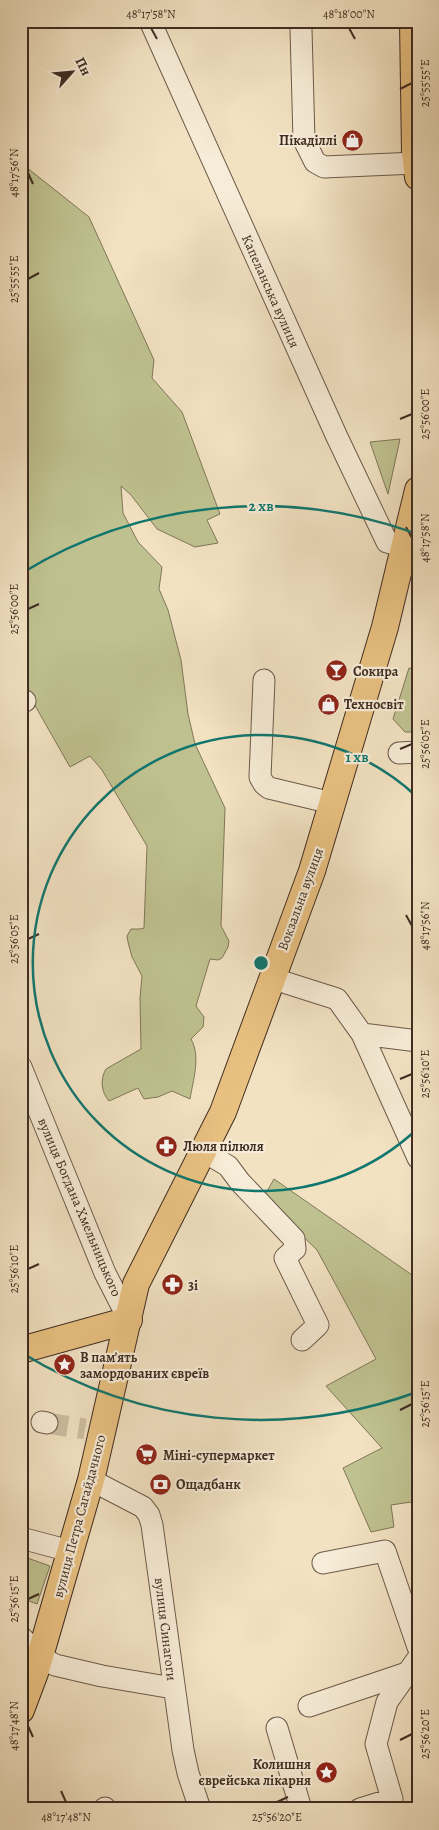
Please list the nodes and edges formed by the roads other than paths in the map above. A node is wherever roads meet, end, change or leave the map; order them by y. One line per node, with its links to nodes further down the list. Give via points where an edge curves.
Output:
1 (150, 21): 6 (street, Капеланська вулиця, via 387,542)
2 (413, 21): 4 (main road)
3 (301, 29): 4 (street, via 304,140 315,162 324,167)
4 (417, 170)
5 (418, 490): 6 (main road, Вокзальна вулиця)
6 (404, 548): 8 (main road, Вокзальна вулиця, via 385,627)
7 (264, 680): 8 (street, via 260,777 270,788)
8 (332, 803): 9 (main road, Вокзальна вулиця, via 312,871)
9 (271, 978): 10 (street, via 337,999); 13 (main road, Вокзальна вулиця, via 223,1112)
10 (362, 1034): 11 (street); 14 (street)
11 (418, 1041)
12 (21, 1067): 15 (street, вулиця Богдана Хмельницького, via 105,1273)
13 (203, 1151): 15 (main road, Вокзальна вулиця, via 136,1284); 16 (street, via 228,1166 294,1240 295,1249 285,1258 318,1325)
14 (418, 1158)
15 (129, 1320): 17 (main road); 18 (main road, вулиця Петра Сагайдачного, via 94,1431)
16 (302, 1340)
17 (21, 1350)
18 (91, 1480): 20 (main road, вулиця Петра Сагайдачного); 26 (street, вулиця Синагоги, via 143,1507 149,1515)
19 (21, 1538): 20 (street)
20 (70, 1551): 24 (main road, вулиця Петра Сагайдачного)
21 (323, 1564): 23 (street, via 385,1551)
22 (21, 1638): 24 (street)
23 (418, 1647)
24 (31, 1663): 26 (street); 28 (main road, вулиця Петра Сагайдачного)
25 (412, 1666): 27 (street); 32 (street, via 388,1702 376,1744 392,1799)
26 (173, 1688): 30 (street, вулиця Синагоги, via 184,1757)
27 (309, 1706)
28 (21, 1710)
29 (277, 1728): 31 (street)
30 (200, 1809)
31 (301, 1809)
32 (360, 1809)

